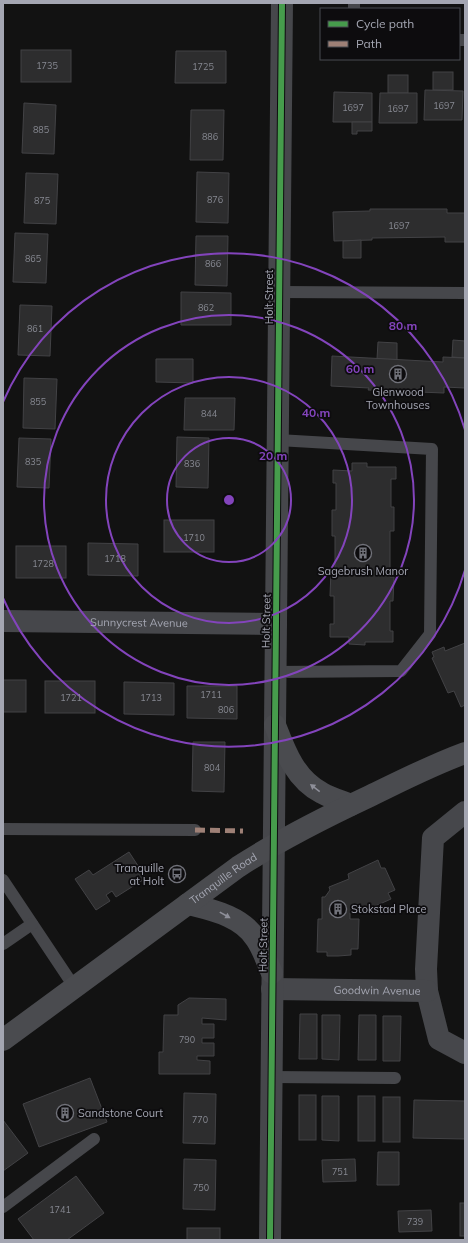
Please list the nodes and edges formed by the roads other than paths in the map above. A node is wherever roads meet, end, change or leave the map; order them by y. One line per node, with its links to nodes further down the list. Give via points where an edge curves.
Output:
1 (282, 3): 2 (street, Holt Street)
2 (279, 292): 3 (lane); 4 (street, Holt Street)
3 (465, 293)
4 (278, 440): 6 (street, Holt Street); 7 (lane, via 432,449 430,634 401,671)
5 (3, 621): 6 (street, Sunnycrest Avenue)
6 (276, 624): 7 (street, Holt Street)
7 (275, 672): 8 (street, Holt Street)
8 (275, 725): 10 (main road, one-way to 8, via 321,793 302,778 292,765); 14 (street, Holt Street)
9 (465, 753): 10 (main road, Tranquille Road, via 435,764)
10 (351, 805): 14 (main road, Tranquille Road)
11 (465, 812): 21 (street, via 433,838)
12 (3, 829): 13 (lane)
13 (195, 830)
14 (274, 843): 16 (main road, Tranquille Road); 19 (street, Holt Street)
15 (3, 880): 17 (lane)
16 (188, 904): 19 (main road, one-way to 19, via 219,912 244,926 256,938); 20 (main road, Tranquille Road)
17 (32, 924): 18 (lane); 20 (lane)
18 (3, 944)
19 (272, 981): 21 (street, Goodwin Avenue); 24 (street, Holt Street)
20 (75, 988): 22 (main road, Tranquille Road)
21 (427, 991): 23 (street, Goodwin Avenue, via 438,1039)
22 (3, 1040)
23 (465, 1052)
24 (271, 1077): 25 (lane); 28 (street, Holt Street)
25 (395, 1078)
26 (94, 1139): 27 (lane)
27 (3, 1207)
28 (270, 1240)

